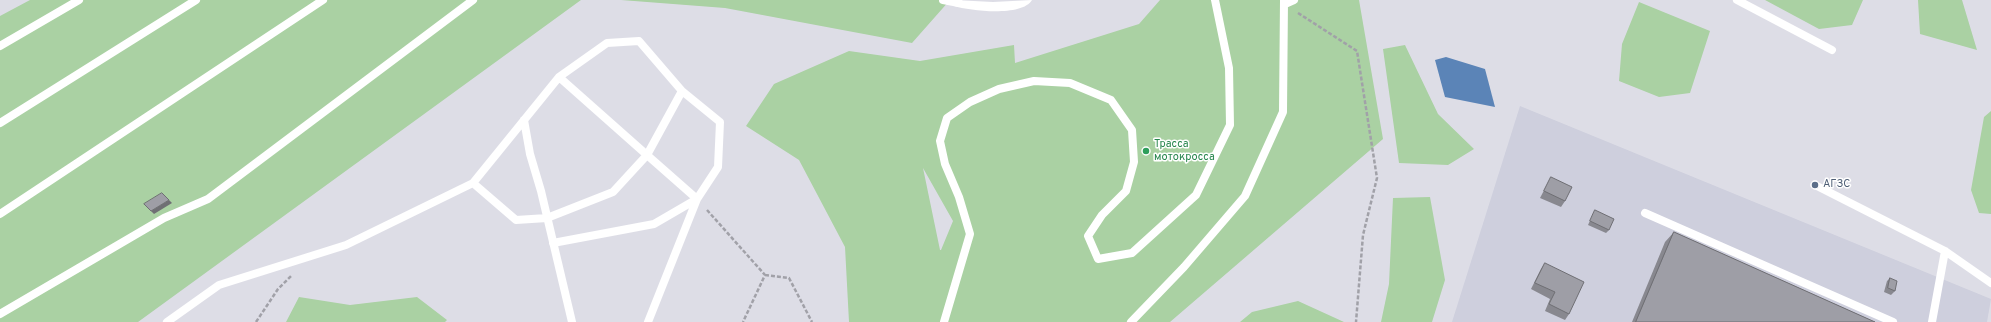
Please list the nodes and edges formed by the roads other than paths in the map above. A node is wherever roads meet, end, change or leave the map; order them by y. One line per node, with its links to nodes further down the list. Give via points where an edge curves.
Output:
1 (80, 0): 12 (lane)
2 (196, 0): 17 (lane)
3 (323, 0): 23 (lane)
4 (473, 0): 28 (lane, via 208,199 164,218)
5 (943, 0): 11 (lane)
6 (1025, 0): 11 (street, via 1018,4 982,6)
7 (1214, 0): 32 (lane, via 1229,68 1230,125 1196,195 1132,253 1098,259 1088,236 1102,215 1126,191 1134,162 1132,130 1111,100 1070,83 1034,81 999,89 970,102 947,118 940,141 945,164 959,197 970,234)
8 (1294, 0): 10 (lane)
9 (1738, 0): 13 (lane)
10 (1285, 2): 33 (lane, via 1283,112 1244,196 1184,267)
11 (960, 3)
12 (0, 46)
13 (1832, 50)
14 (559, 77): 15 (lane, via 607,42 639,41); 16 (lane); 18 (lane)
15 (682, 91): 18 (lane); 21 (lane, via 720,122 718,168)
16 (524, 120): 19 (lane); 24 (lane)
17 (0, 122)
18 (647, 155): 21 (lane); 24 (lane, via 613,192)
19 (473, 183): 24 (lane, via 516,220); 29 (lane, via 346,245 219,285)
20 (1815, 185): 26 (lane)
21 (697, 199): 25 (lane, via 654,224); 31 (lane)
22 (1645, 212): 34 (lane)
23 (0, 214)
24 (547, 218): 25 (lane)
25 (553, 243): 30 (lane)
26 (1945, 251): 27 (lane); 35 (lane)
27 (1991, 284)
28 (0, 314)
29 (167, 322)
30 (572, 322)
31 (648, 322)
32 (944, 322)
33 (1131, 322)
34 (1893, 322)
35 (1932, 322)

